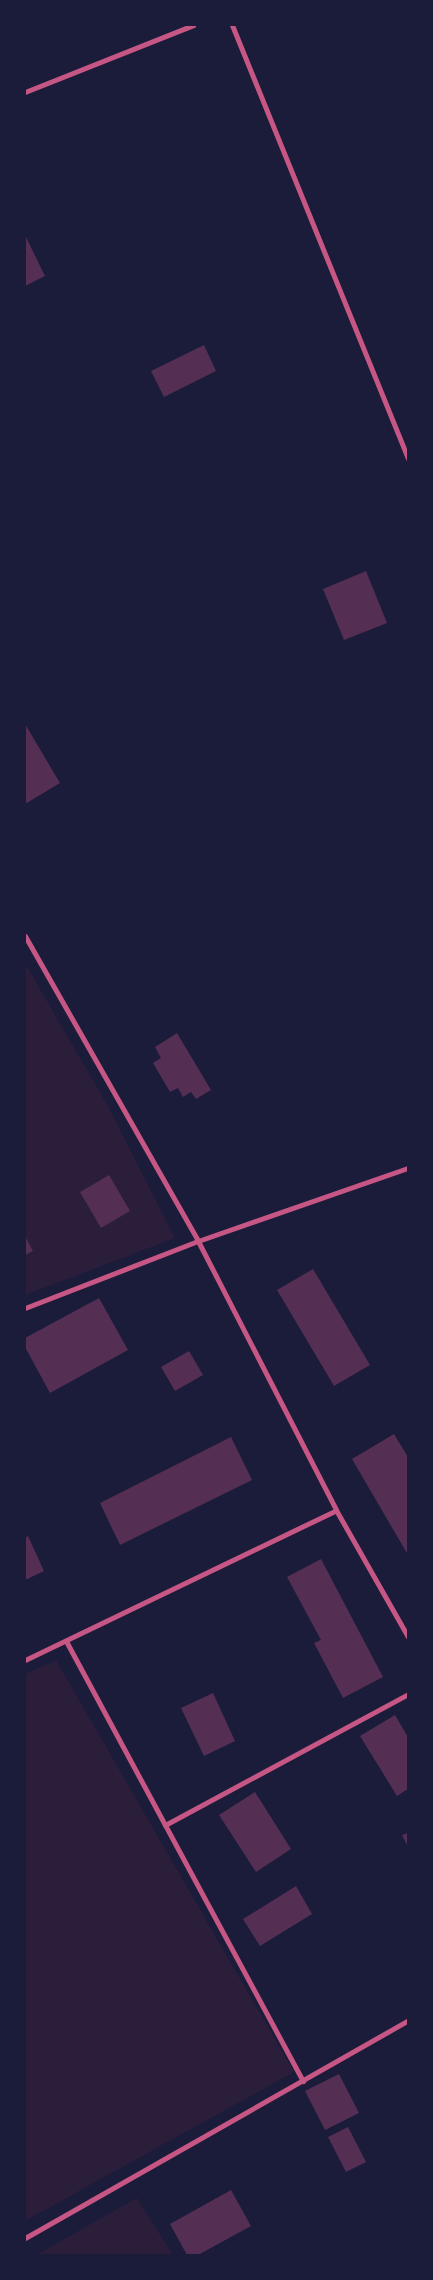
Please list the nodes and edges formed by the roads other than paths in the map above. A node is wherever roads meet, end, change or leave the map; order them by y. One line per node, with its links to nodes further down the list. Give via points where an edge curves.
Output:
1 (193, 25): 3 (street)
2 (232, 25): 4 (street)
3 (25, 92)
4 (408, 459)
5 (25, 936): 7 (street)
6 (408, 1168): 7 (street)
7 (198, 1241): 8 (street); 9 (street)
8 (25, 1308)
9 (336, 1510): 10 (street); 11 (street)
10 (408, 1637)
11 (66, 1641): 12 (street); 14 (street)
12 (25, 1660)
13 (408, 1694): 14 (street)
14 (165, 1824): 16 (street)
15 (408, 2020): 16 (street)
16 (304, 2081): 17 (street)
17 (25, 2238)

